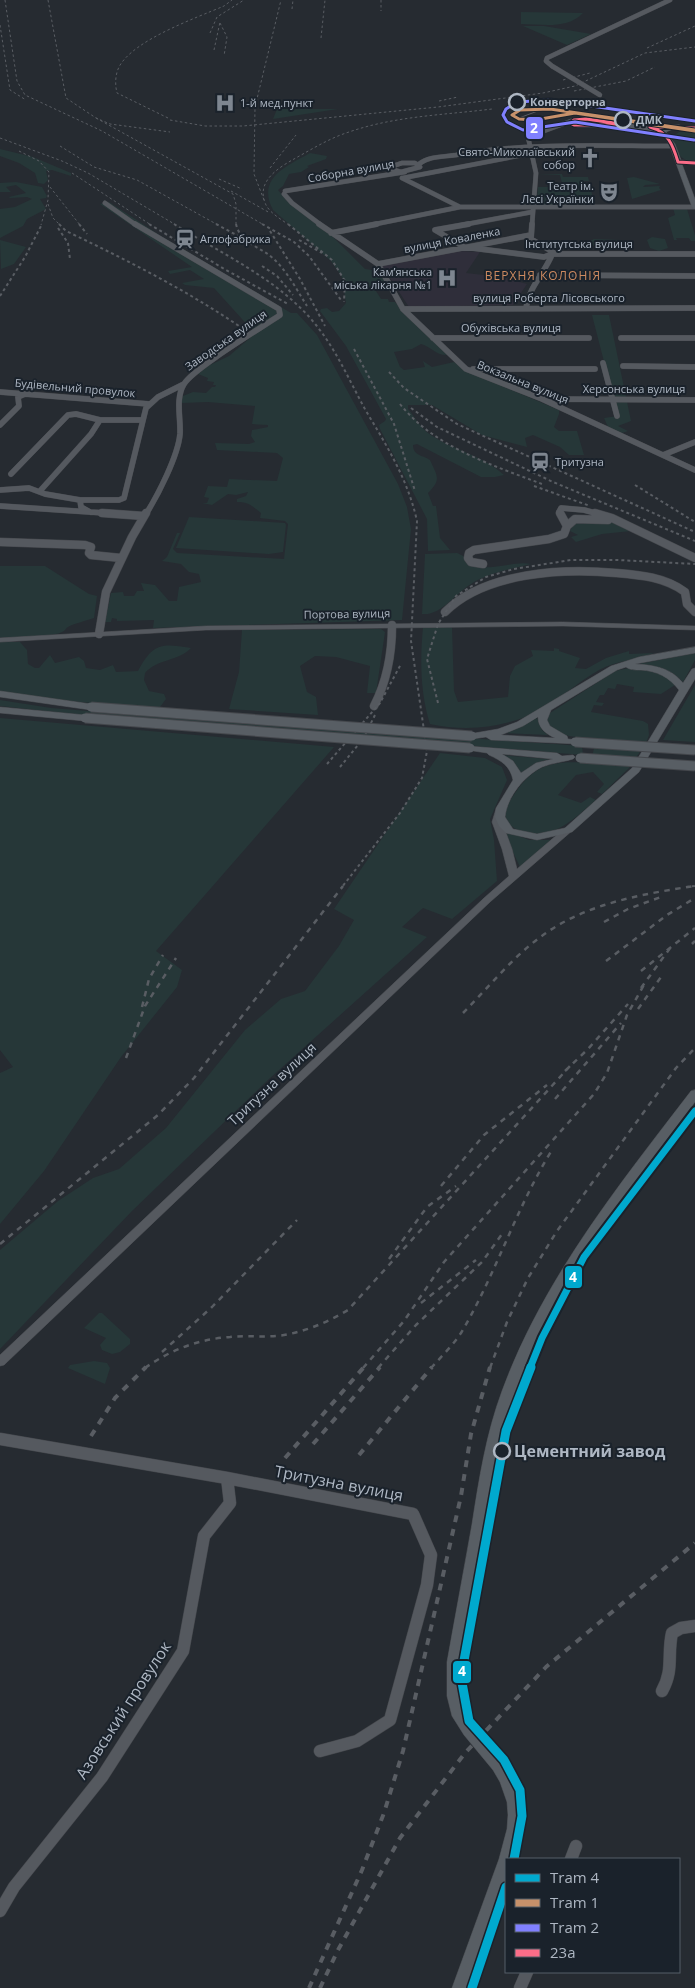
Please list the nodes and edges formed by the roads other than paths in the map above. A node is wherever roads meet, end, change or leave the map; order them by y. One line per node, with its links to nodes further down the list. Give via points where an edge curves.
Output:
1 (670, 0): 2 (street, bridge, via 547,58 552,66)
2 (600, 95)
3 (640, 126): 4 (street); 7 (street); 9 (street, via 586,119 528,137)
4 (656, 127): 5 (street); 7 (street)
5 (686, 127): 6 (main road); 7 (main road)
6 (695, 128)
7 (663, 131): 8 (main road)
8 (673, 146): 9 (street, Соборна вулиця); 12 (main road)
9 (530, 147): 10 (street); 11 (street, Соборна вулиця, via 492,148)
10 (533, 153): 17 (street); 25 (street, via 536,172)
11 (436, 158): 13 (street, Соборна вулиця); 15 (street, Соборна вулиця, via 422,161)
12 (678, 162): 14 (main road); 24 (main road)
13 (402, 163): 15 (street); 16 (street, via 390,166)
14 (695, 163)
15 (419, 166): 17 (street); 18 (street); 20 (street, via 421,170)
16 (389, 170): 18 (street); 19 (street)
17 (438, 171): 20 (street)
18 (405, 172): 19 (street, Соборна вулиця)
19 (395, 173): 20 (street); 21 (street, Соборна вулиця)
20 (403, 178): 23 (street)
21 (299, 190): 26 (street, Вокзальна вулиця, via 285,192 292,203)
22 (105, 203): 46 (street, Заводська вулиця, via 145,231 279,309 280,315 204,366)
23 (460, 207): 25 (street); 26 (street)
24 (695, 207): 25 (street)
25 (532, 209): 27 (street); 28 (street, via 435,230)
26 (331, 234): 31 (street, Вокзальна вулиця)
27 (531, 235): 28 (street, вулиця Коваленка); 29 (street, via 531,239)
28 (464, 247): 29 (street, Інститутська вулиця, via 544,257); 31 (street, вулиця Коваленка)
29 (552, 254): 30 (street, Інститутська вулиця); 32 (street)
30 (695, 254)
31 (378, 264): 36 (street, Вокзальна вулиця)
32 (540, 275): 33 (street); 34 (street, via 526,300)
33 (695, 276)
34 (526, 308): 35 (street, вулиця Роберта Лісовського); 36 (street, вулиця Роберта Лісовського)
35 (695, 308)
36 (403, 309): 37 (street, Вокзальна вулиця)
37 (433, 338): 38 (street, Обухівська вулиця); 44 (street, Вокзальна вулиця)
38 (589, 338)
39 (620, 338): 40 (street)
40 (695, 338)
41 (603, 363): 50 (street)
42 (623, 366): 43 (street)
43 (695, 367)
44 (466, 369): 45 (street); 49 (street, Вокзальна вулиця)
45 (595, 369)
46 (184, 384): 52 (street); 66 (street, Заводська вулиця, via 179,397 178,442 158,494)
47 (0, 392): 48 (street, Будівельний провулок)
48 (25, 394): 52 (street, Будівельний провулок); 56 (street, via 18,397 19,406)
49 (542, 399): 50 (street, Херсонська вулиця); 58 (street, Вокзальна вулиця)
50 (613, 399): 51 (street, Херсонська вулиця); 53 (street)
51 (695, 400)
52 (148, 404): 55 (street)
53 (617, 416)
54 (100, 420): 55 (street); 60 (street, via 68,415); 62 (street)
55 (142, 420): 63 (street, via 124,498)
56 (0, 425)
57 (695, 442): 58 (street)
58 (663, 455): 59 (street, Вокзальна вулиця)
59 (695, 470)
60 (11, 474)
61 (0, 490): 62 (street, via 29,488)
62 (40, 491): 63 (street)
63 (80, 500): 65 (street, via 81,507)
64 (0, 506): 65 (street)
65 (90, 512): 66 (street)
66 (144, 516): 71 (street, Заводська вулиця)
67 (618, 521): 68 (street, via 575,519); 68 (street, via 598,513 561,508 559,512); 70 (street)
68 (566, 526): 73 (street, via 565,535 474,550 469,554 471,562)
69 (0, 542): 71 (street, via 85,545 91,547 90,554 94,556)
70 (694, 557): 72 (street)
71 (121, 558): 78 (street, Заводська вулиця, via 106,592)
72 (681, 558)
73 (483, 564)
74 (445, 612): 75 (street, via 470,593 512,578 537,572 580,569 641,575 666,582 685,592 686,605)
75 (695, 612)
76 (392, 625): 77 (street, Портова вулиця, via 591,624); 78 (street, Портова вулиця, via 206,628); 85 (street, via 384,687)
77 (695, 628)
78 (99, 634): 79 (street, Портова вулиця)
79 (0, 640)
80 (695, 650): 81 (main road)
81 (614, 668): 83 (main road, via 666,672); 86 (main road)
82 (695, 671): 83 (main road)
83 (684, 690): 96 (main road, via 636,770)
84 (1, 695): 88 (main road, bridge, via 91,708)
85 (374, 706)
86 (546, 710): 88 (main road, via 508,729); 89 (main road, via 542,724 555,735)
87 (0, 711): 90 (main road, bridge)
88 (472, 736): 89 (main road)
89 (574, 742): 91 (main road, bridge)
90 (470, 748): 92 (main road); 94 (main road, via 502,757 516,770)
91 (695, 750)
92 (575, 758): 93 (main road, bridge); 94 (main road, via 539,765)
93 (695, 766)
94 (518, 780): 95 (main road)
95 (501, 808): 96 (main road, via 503,824 521,835 537,837); 97 (street, via 497,822)
96 (568, 830): 97 (street, Тритузна вулиця)
97 (514, 877): 99 (street, Тритузна вулиця)
98 (695, 1094): 106 (main road, via 605,1213 560,1282 523,1355 495,1439 454,1682 459,1714 511,1783 517,1822)
99 (0, 1362)
100 (0, 1439): 101 (street, Тритузна вулиця)
101 (227, 1478): 104 (street, Тритузна вулиця, via 413,1514 431,1555 427,1585 390,1720 357,1741); 109 (street, Азовський провулок, via 230,1503 204,1536 183,1651 102,1777 14,1887)
102 (695, 1626): 103 (street, via 672,1633 669,1641 670,1680)
103 (662, 1691)
104 (320, 1751)
105 (576, 1846): 107 (street)
106 (508, 1858)
107 (571, 1858)
108 (505, 1867): 111 (main road)
109 (0, 1911)
110 (527, 1973): 112 (street)
111 (461, 1988)
112 (520, 1988)

